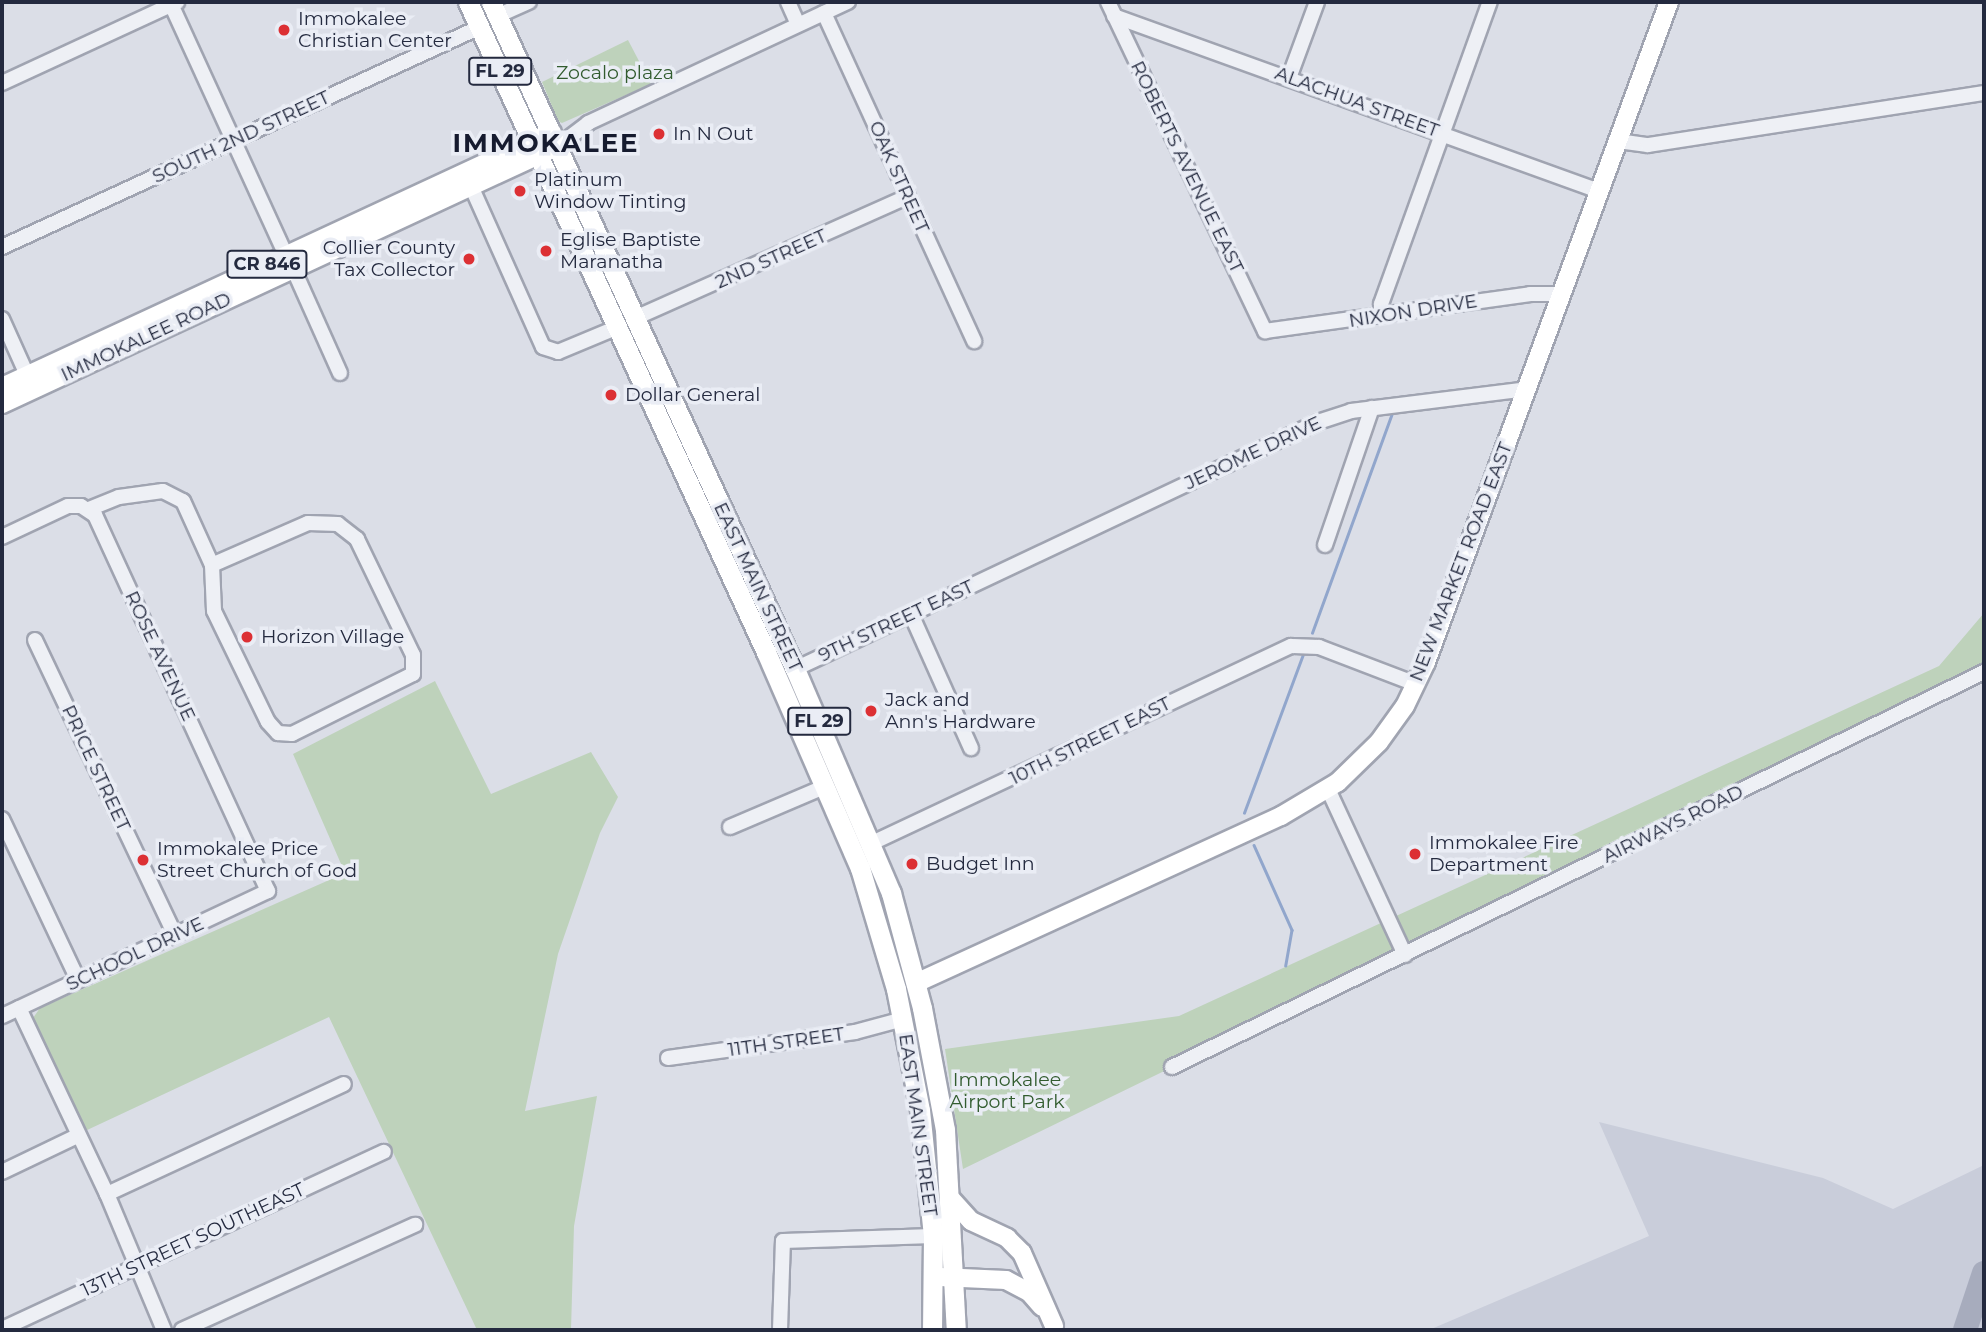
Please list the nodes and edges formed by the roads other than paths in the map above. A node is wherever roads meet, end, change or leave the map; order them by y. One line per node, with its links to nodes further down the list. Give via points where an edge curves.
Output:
1 (468, 2): 14 (highway, FL 29)
2 (529, 2): 10 (street)
3 (788, 2): 13 (street)
4 (848, 2): 11 (street)
5 (1108, 2): 12 (street, ROBERTS AVENUE EAST)
6 (1317, 2): 15 (street)
7 (1490, 2): 18 (street)
8 (1669, 2): 21 (main road, NEW MARKET ROAD EAST)
9 (173, 3): 16 (street); 20 (street)
10 (494, 9): 19 (highway, FL 29)
11 (824, 13): 13 (street); 25 (street, OAK STREET)
12 (1114, 16): 15 (street, ALACHUA STREET); 33 (street, ROBERTS AVENUE EAST)
13 (798, 24): 19 (street)
14 (480, 27): 20 (street, SOUTH 2ND STREET); 22 (highway, FL 29)
15 (1289, 78): 18 (street, ALACHUA STREET)
16 (2, 83)
17 (1984, 93): 21 (street, via 1648,145)
18 (1443, 133): 24 (street, ALACHUA STREET); 30 (street, via 1381,304)
19 (560, 137): 22 (main road, IMMOKALEE ROAD / CR 846); 32 (highway, EAST MAIN STREET / FL 29)
20 (233, 139): 27 (street, SOUTH 2ND STREET); 28 (street)
21 (1618, 141): 24 (main road, NEW MARKET ROAD EAST)
22 (535, 148): 23 (main road, IMMOKALEE ROAD / CR 846); 26 (main road, IMMOKALEE ROAD / CR 846); 32 (highway, EAST MAIN STREET / FL 29)
23 (471, 186): 26 (main road, IMMOKALEE ROAD / CR 846); 32 (street, 2ND STREET, via 543,347 558,352)
24 (1599, 191): 29 (main road, NEW MARKET ROAD EAST)
25 (907, 197): 32 (street, 2ND STREET); 34 (street, OAK STREET)
26 (414, 204): 28 (main road, IMMOKALEE ROAD / CR 846)
27 (2, 247)
28 (290, 262): 35 (street); 36 (main road, IMMOKALEE ROAD / CR 846)
29 (1562, 294): 30 (street, NIXON DRIVE, via 1530,294); 38 (main road, NEW MARKET ROAD EAST)
30 (1381, 316): 33 (street, NIXON DRIVE)
31 (2, 319): 36 (street)
32 (627, 323): 49 (highway, EAST MAIN STREET / FL 29)
33 (1265, 331)
34 (974, 341)
35 (340, 373)
36 (30, 382): 37 (main road, IMMOKALEE ROAD / CR 846); 39 (main road, IMMOKALEE ROAD / CR 846)
37 (2, 387)
38 (1527, 389): 40 (street, JEROME DRIVE); 50 (main road, NEW MARKET ROAD EAST)
39 (2, 404)
40 (1371, 408): 43 (street); 45 (street, JEROME DRIVE, via 1318,422)
41 (89, 509): 42 (street, via 68,506); 44 (street, via 118,497 174,493 183,501); 58 (street, ROSE AVENUE)
42 (2, 537)
43 (1325, 545)
44 (212, 565): 44 (street, via 214,611 268,722 278,733 292,734 414,674 413,654 357,539 338,524 308,523)
45 (996, 573): 46 (street, 9TH STREET EAST)
46 (911, 614): 49 (street, 9TH STREET EAST); 51 (street)
47 (35, 640): 59 (street, PRICE STREET)
48 (1984, 672): 60 (street, AIRWAYS ROAD)
49 (786, 673): 52 (highway, EAST MAIN STREET / FL 29); 56 (highway, EAST MAIN STREET / FL 29)
50 (1416, 684): 53 (main road, NEW MARKET ROAD EAST, via 1379,742); 56 (street, 10TH STREET EAST, via 1309,644 1291,646)
51 (971, 748)
52 (827, 786): 55 (street); 63 (highway, EAST MAIN STREET / FL 29, via 860,868)
53 (1328, 789): 60 (street); 62 (main road, NEW MARKET ROAD EAST, via 1281,816)
54 (2, 819): 57 (street)
55 (730, 827)
56 (872, 842): 62 (highway, EAST MAIN STREET / FL 29)
57 (7, 845): 61 (street)
58 (268, 891): 59 (street, SCHOOL DRIVE)
59 (175, 935): 61 (street, SCHOOL DRIVE)
60 (1405, 955): 68 (street, AIRWAYS ROAD)
61 (78, 980): 64 (street, SCHOOL DRIVE)
62 (916, 984): 63 (highway); 74 (highway, EAST MAIN STREET / FL 29, via 939,1094)
63 (896, 989): 66 (highway, EAST MAIN STREET / FL 29)
64 (19, 1008): 65 (street, SCHOOL DRIVE); 70 (street)
65 (2, 1016)
66 (903, 1019): 67 (street, 11TH STREET, via 855,1032); 76 (highway, EAST MAIN STREET / FL 29, via 920,1110)
67 (668, 1058)
68 (1172, 1067)
69 (344, 1084): 73 (street)
70 (77, 1136): 72 (street); 73 (street)
71 (384, 1152): 77 (street, 13TH STREET SOUTHEAST)
72 (2, 1172)
73 (107, 1194): 77 (street)
74 (952, 1200): 78 (highway, EAST MAIN STREET / FL 29); 80 (main road, via 971,1221 995,1231 1022,1253)
75 (415, 1225): 83 (street)
76 (933, 1236): 79 (highway, EAST MAIN STREET / FL 29); 84 (street, via 783,1241)
77 (136, 1266): 81 (street, 13TH STREET SOUTHEAST); 82 (street)
78 (957, 1276): 79 (main road); 80 (main road, via 988,1277 1020,1286 1039,1302); 86 (highway, EAST MAIN STREET / FL 29)
79 (933, 1278): 85 (highway, EAST MAIN STREET / FL 29)
80 (1055, 1328)
81 (2, 1329)
82 (163, 1330)
83 (182, 1330)
84 (780, 1330)
85 (932, 1330)
86 (956, 1330)

